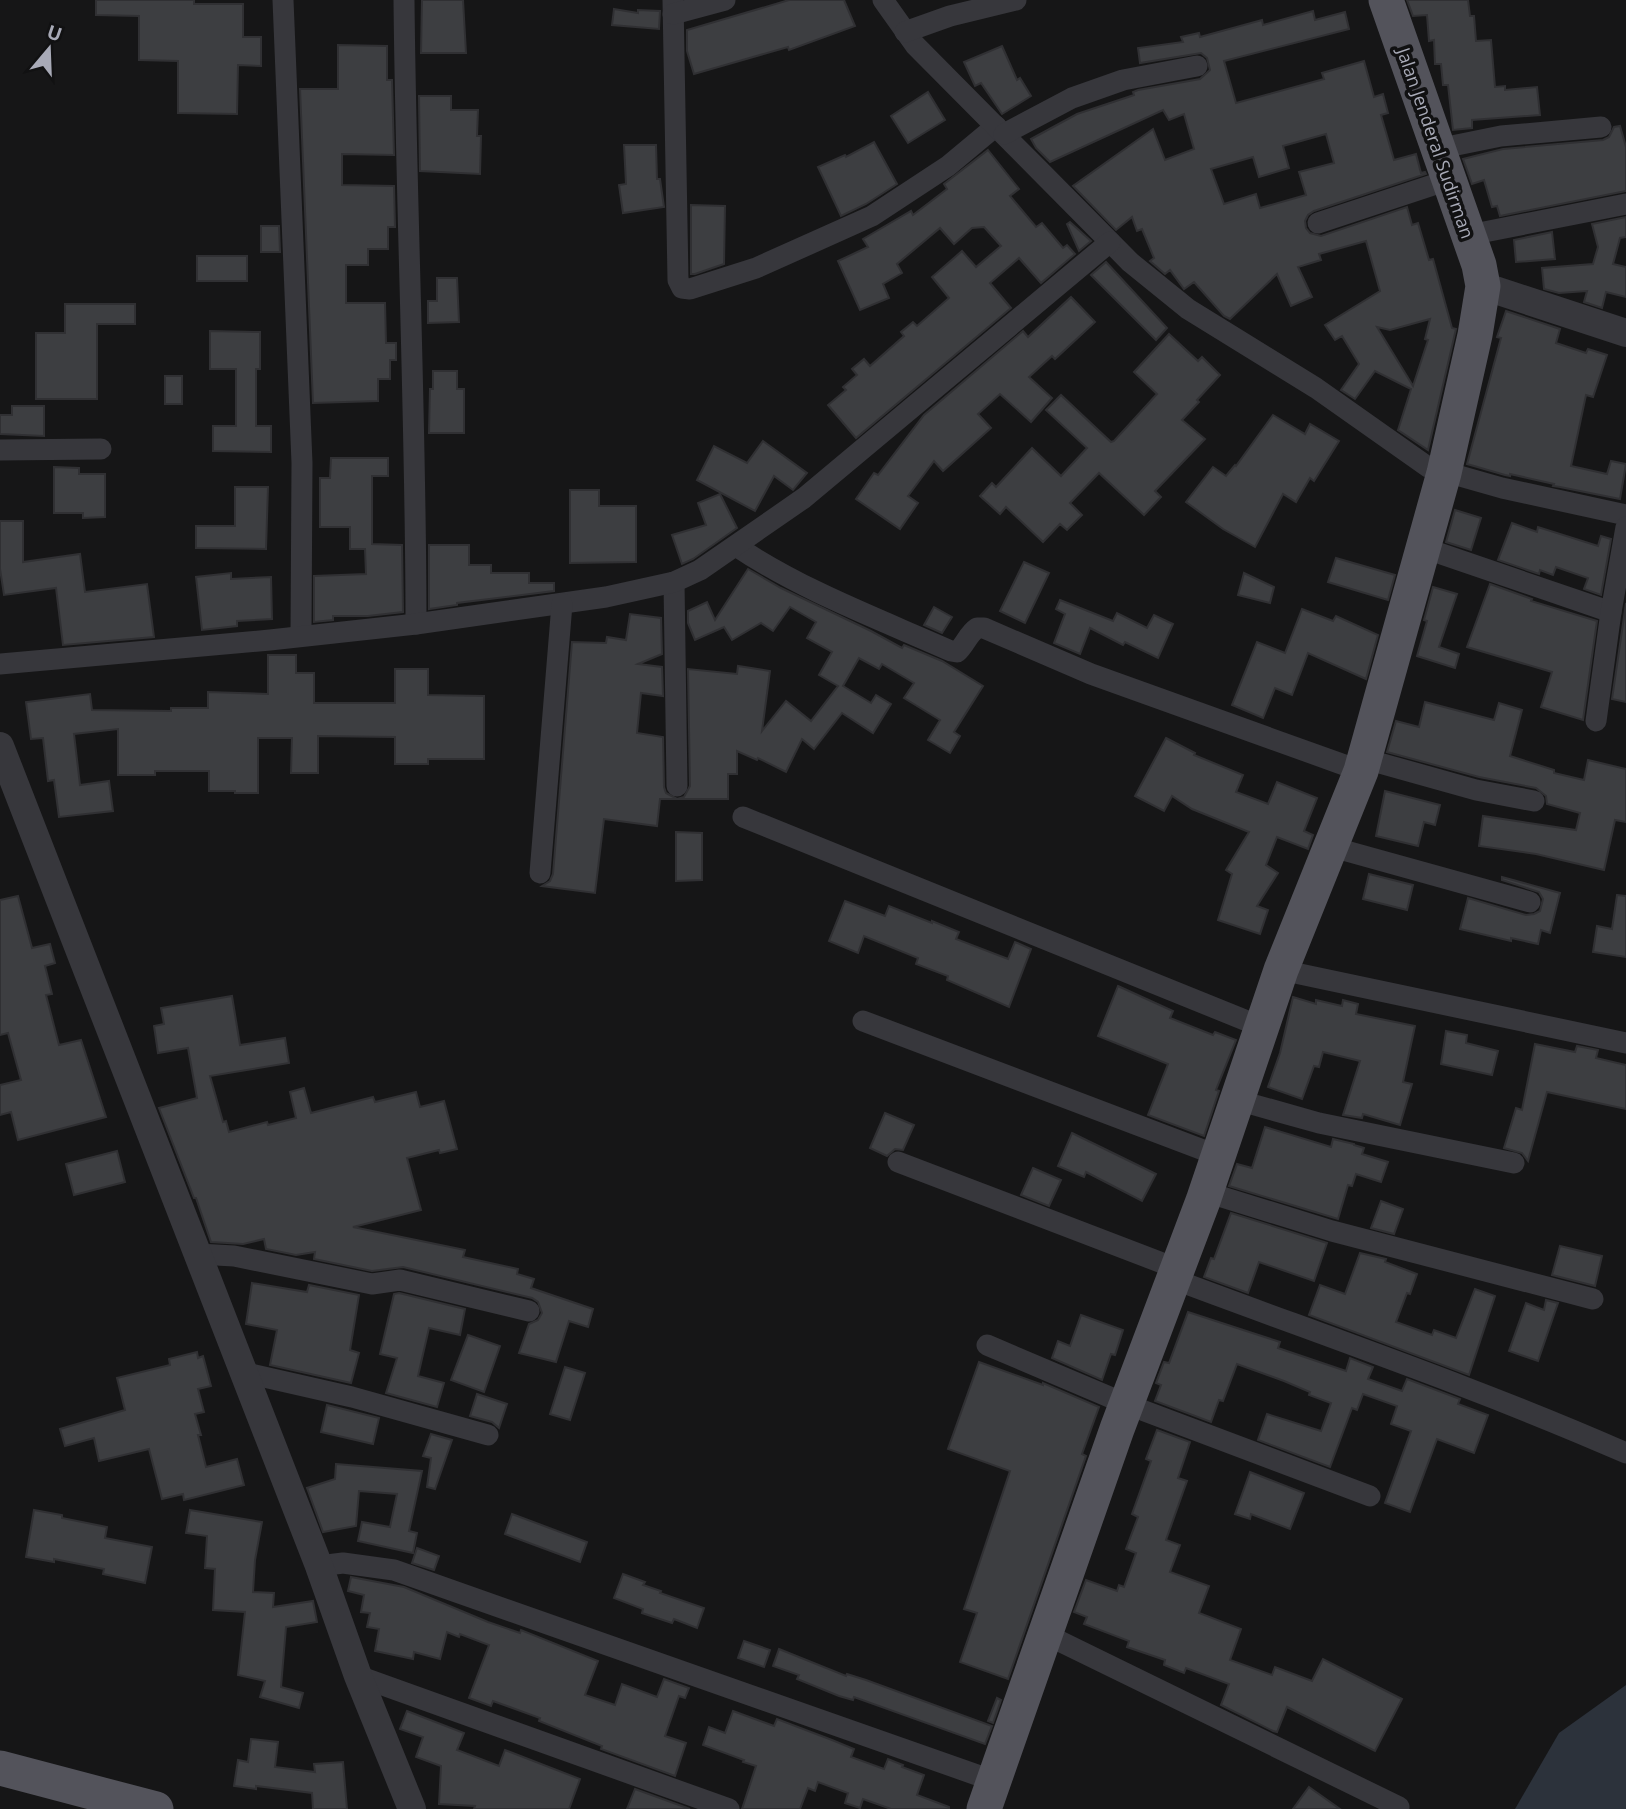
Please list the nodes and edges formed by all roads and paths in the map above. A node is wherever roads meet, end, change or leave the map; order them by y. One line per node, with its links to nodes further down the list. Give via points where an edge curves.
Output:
1 (283, 0): 30 (street, via 301,450)
2 (404, 0): 29 (street)
3 (725, 0): 7 (street)
4 (883, 0): 8 (street)
5 (1016, 0): 8 (street)
6 (1386, 0): 12 (main road, Jalan Jenderal Sudirman)
7 (673, 7): 11 (street, via 678,280 682,288 756,268 872,216)
8 (905, 32): 11 (street)
9 (1198, 66): 11 (street, via 1123,80)
10 (1601, 127): 12 (street, via 1501,136)
11 (1000, 130): 16 (street)
12 (1443, 164): 14 (street); 15 (main road, Jalan Jenderal Sudirman)
13 (1626, 204): 15 (street)
14 (1318, 223)
15 (1469, 234): 17 (main road, Jalan Jenderal Sudirman)
16 (1110, 242): 21 (street, via 1188,309 1316,388 1411,457); 24 (street, via 804,498)
17 (1483, 286): 18 (street); 21 (main road)
18 (1626, 332)
19 (101, 449): 20 (street)
20 (0, 450)
21 (1444, 473): 22 (street); 25 (main road)
22 (1626, 515)
23 (1626, 527): 28 (street)
24 (736, 546): 26 (street); 34 (street, via 819,592 951,651 963,647 976,628 984,628 1091,674)
25 (1424, 548): 28 (street); 34 (main road)
26 (674, 582): 27 (street); 35 (street)
27 (562, 604): 29 (street); 40 (street)
28 (1611, 612): 32 (street)
29 (416, 624): 30 (street)
30 (301, 636): 31 (street)
31 (0, 664)
32 (1596, 721)
33 (0, 746): 36 (street)
34 (1363, 765): 37 (street); 39 (main road)
35 (677, 786)
36 (9, 792): 51 (street)
37 (1534, 801)
38 (743, 817): 44 (street)
39 (1332, 847): 41 (street); 42 (main road)
40 (540, 873)
41 (1530, 902)
42 (1281, 970): 44 (main road); 45 (street)
43 (863, 1021): 47 (street)
44 (1262, 1027): 46 (main road)
45 (1626, 1043)
46 (1237, 1100): 47 (main road); 49 (street, via 1319,1123)
47 (1219, 1156): 50 (main road)
48 (898, 1162): 52 (street)
49 (1514, 1163)
50 (1206, 1192): 52 (main road); 53 (street, via 1332,1231)
51 (198, 1254): 54 (street, via 234,1256 372,1284 400,1280); 56 (street)
52 (1176, 1274): 57 (main road); 59 (street)
53 (1593, 1299)
54 (529, 1311)
55 (987, 1345): 57 (street)
56 (242, 1372): 58 (street); 61 (street)
57 (1126, 1404): 60 (street); 62 (main road)
58 (488, 1435)
59 (1626, 1453)
60 (1370, 1496)
61 (319, 1566): 63 (street); 65 (street, via 343,1563 394,1570)
62 (1045, 1634): 65 (main road); 66 (street)
63 (358, 1676): 68 (street); 69 (street)
64 (0, 1768): 67 (main road)
65 (989, 1795)
66 (1399, 1807)
67 (156, 1809)
68 (412, 1809)
69 (729, 1809)

